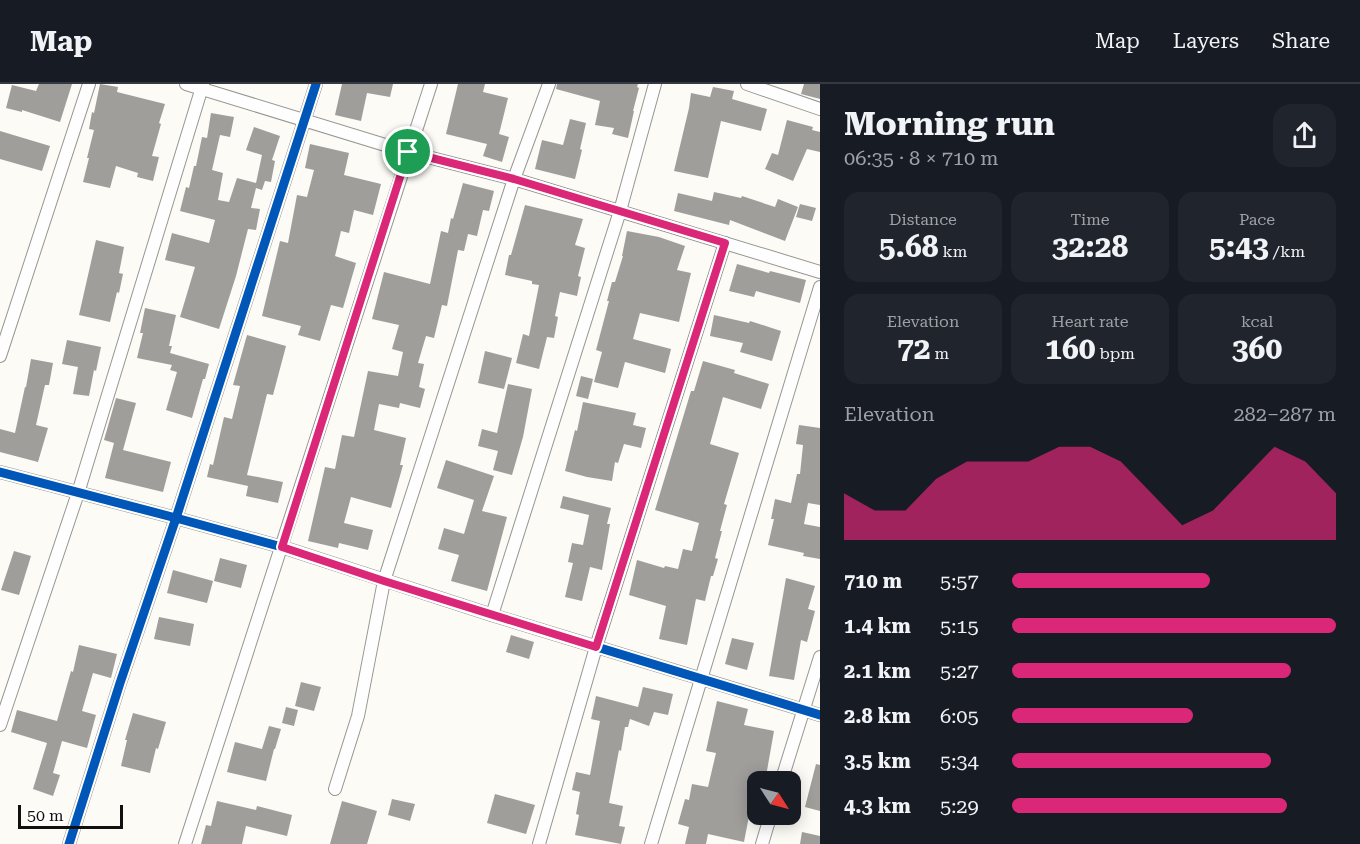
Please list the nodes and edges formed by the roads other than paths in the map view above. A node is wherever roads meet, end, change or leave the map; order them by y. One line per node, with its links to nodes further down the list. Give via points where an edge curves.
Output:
1 (89, 84): 17 (street)
2 (186, 84): 8 (street)
3 (316, 84): 10 (street)
4 (431, 84): 11 (street)
5 (549, 84): 12 (street)
6 (655, 84): 13 (street)
7 (747, 84): 9 (street)
8 (202, 86): 10 (street); 19 (street)
9 (820, 109)
10 (305, 120): 11 (street); 20 (street)
11 (408, 152): 12 (street); 21 (street)
12 (514, 179): 13 (street); 22 (street)
13 (620, 211): 14 (street); 23 (street)
14 (725, 243): 15 (street); 24 (street)
15 (820, 272)
16 (820, 287): 26 (street)
17 (0, 356)
18 (0, 472): 19 (street)
19 (78, 493): 20 (street); 29 (street)
20 (176, 518): 21 (street); 33 (street)
21 (282, 547): 22 (street); 34 (street)
22 (384, 581): 23 (street); 31 (street, via 358,716)
23 (492, 615): 24 (street)
24 (596, 647): 26 (street); 35 (street)
25 (820, 657): 27 (street)
26 (700, 679): 27 (street); 36 (street)
27 (802, 710): 28 (street); 30 (street)
28 (820, 715)
29 (0, 725)
30 (784, 771)
31 (335, 789)
32 (768, 825): 37 (street)
33 (69, 844)
34 (185, 844)
35 (539, 844)
36 (651, 844)
37 (762, 844)

